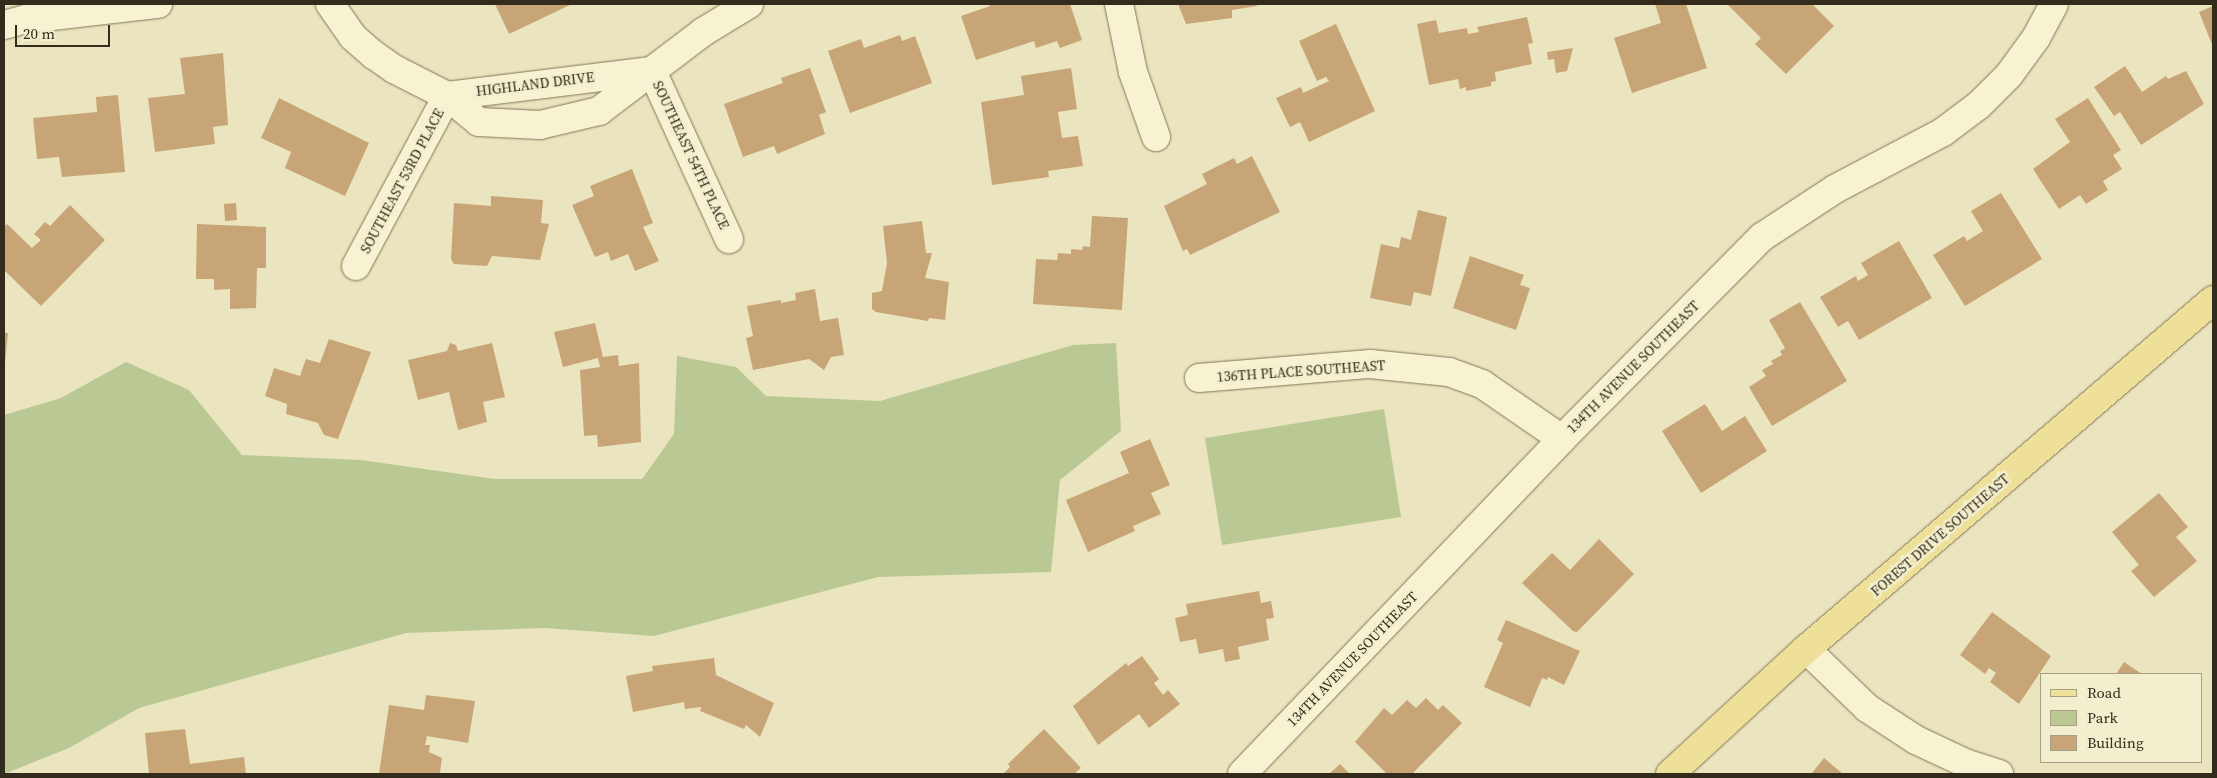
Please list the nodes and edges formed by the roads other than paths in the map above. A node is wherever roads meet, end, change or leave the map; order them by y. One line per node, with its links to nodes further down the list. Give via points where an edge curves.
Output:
1 (158, 4): 6 (street, via 26,19)
2 (330, 4): 8 (street, HIGHLAND DRIVE, via 354,37 374,55)
3 (749, 4): 7 (street, HIGHLAND DRIVE, via 703,32)
4 (1119, 4): 9 (street, via 1132,72)
5 (2054, 4): 14 (street, 134TH AVENUE SOUTHEAST, via 2036,38 2009,75 1979,105 1943,132 1835,189 1762,238)
6 (4, 26)
7 (652, 71): 8 (street, HIGHLAND DRIVE); 8 (street, HIGHLAND DRIVE, via 599,111 540,126 478,122); 10 (street, SOUTHEAST 54TH PLACE)
8 (447, 96): 11 (street, SOUTHEAST 53RD PLACE)
9 (1156, 137)
10 (730, 239)
11 (356, 266)
12 (2213, 300): 15 (main road, FOREST DRIVE SOUTHEAST)
13 (1199, 378): 14 (street, 136TH PLACE SOUTHEAST, via 1370,364 1449,372 1482,384)
14 (1562, 439): 16 (street, 134TH AVENUE SOUTHEAST)
15 (1806, 649): 17 (main road, FOREST DRIVE SOUTHEAST); 18 (street, via 1867,708 1924,744 1964,763)
16 (1242, 774)
17 (1670, 774)
18 (1999, 774)

